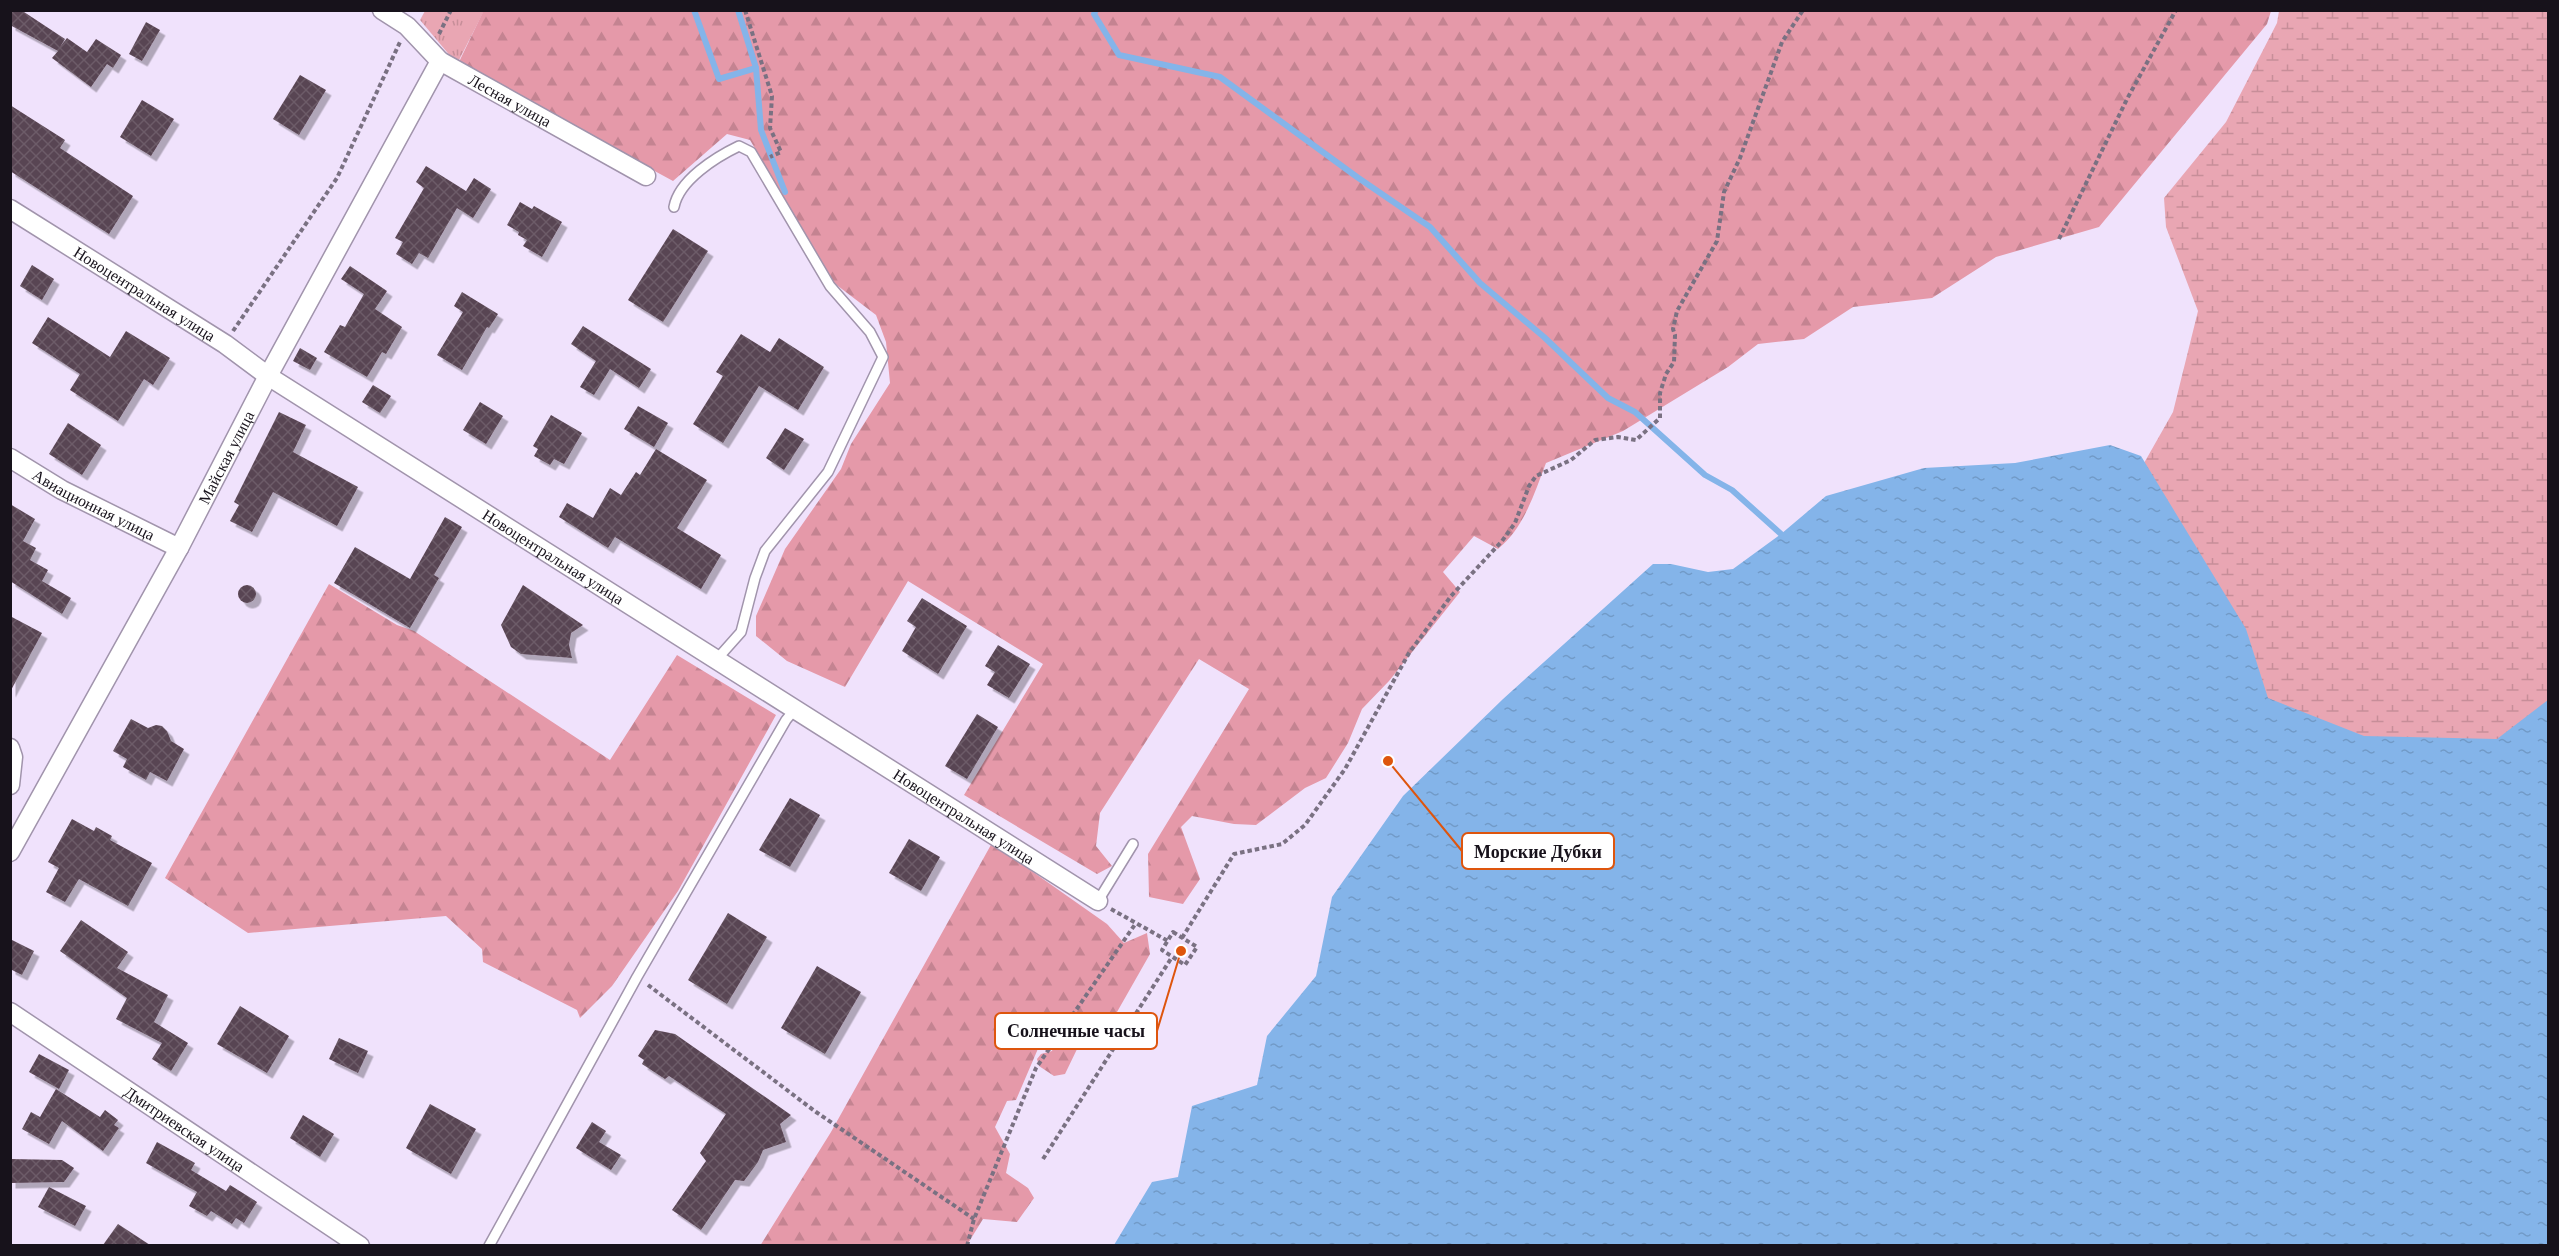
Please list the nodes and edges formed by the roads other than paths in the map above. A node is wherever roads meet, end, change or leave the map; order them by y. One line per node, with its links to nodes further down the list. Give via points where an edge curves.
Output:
1 (382, 10): 2 (street, Лесная улица, via 407,26)
2 (436, 55): 3 (street, Лесная улица); 6 (street, Майская улица)
3 (646, 176)
4 (674, 207): 9 (lane, via 676,197 711,160 739,146 751,152 830,286 870,332 883,357 828,472 765,551 741,632)
5 (10, 209): 6 (street, Новоцентральная улица, via 225,344)
6 (268, 376): 8 (street, Майская улица); 9 (street, Новоцентральная улица)
7 (10, 458): 8 (street, Авиационная улица, via 62,490)
8 (179, 548): 14 (street, Майская улица)
9 (717, 659): 10 (street, Новоцентральная улица)
10 (795, 709): 15 (street, Новоцентральная улица); 18 (lane, via 637,977)
11 (10, 748): 12 (street)
12 (10, 785)
13 (1133, 844): 15 (lane)
14 (10, 852)
15 (1098, 901)
16 (10, 1012): 17 (street, Дмитриевская улица)
17 (360, 1245)
18 (489, 1245)

